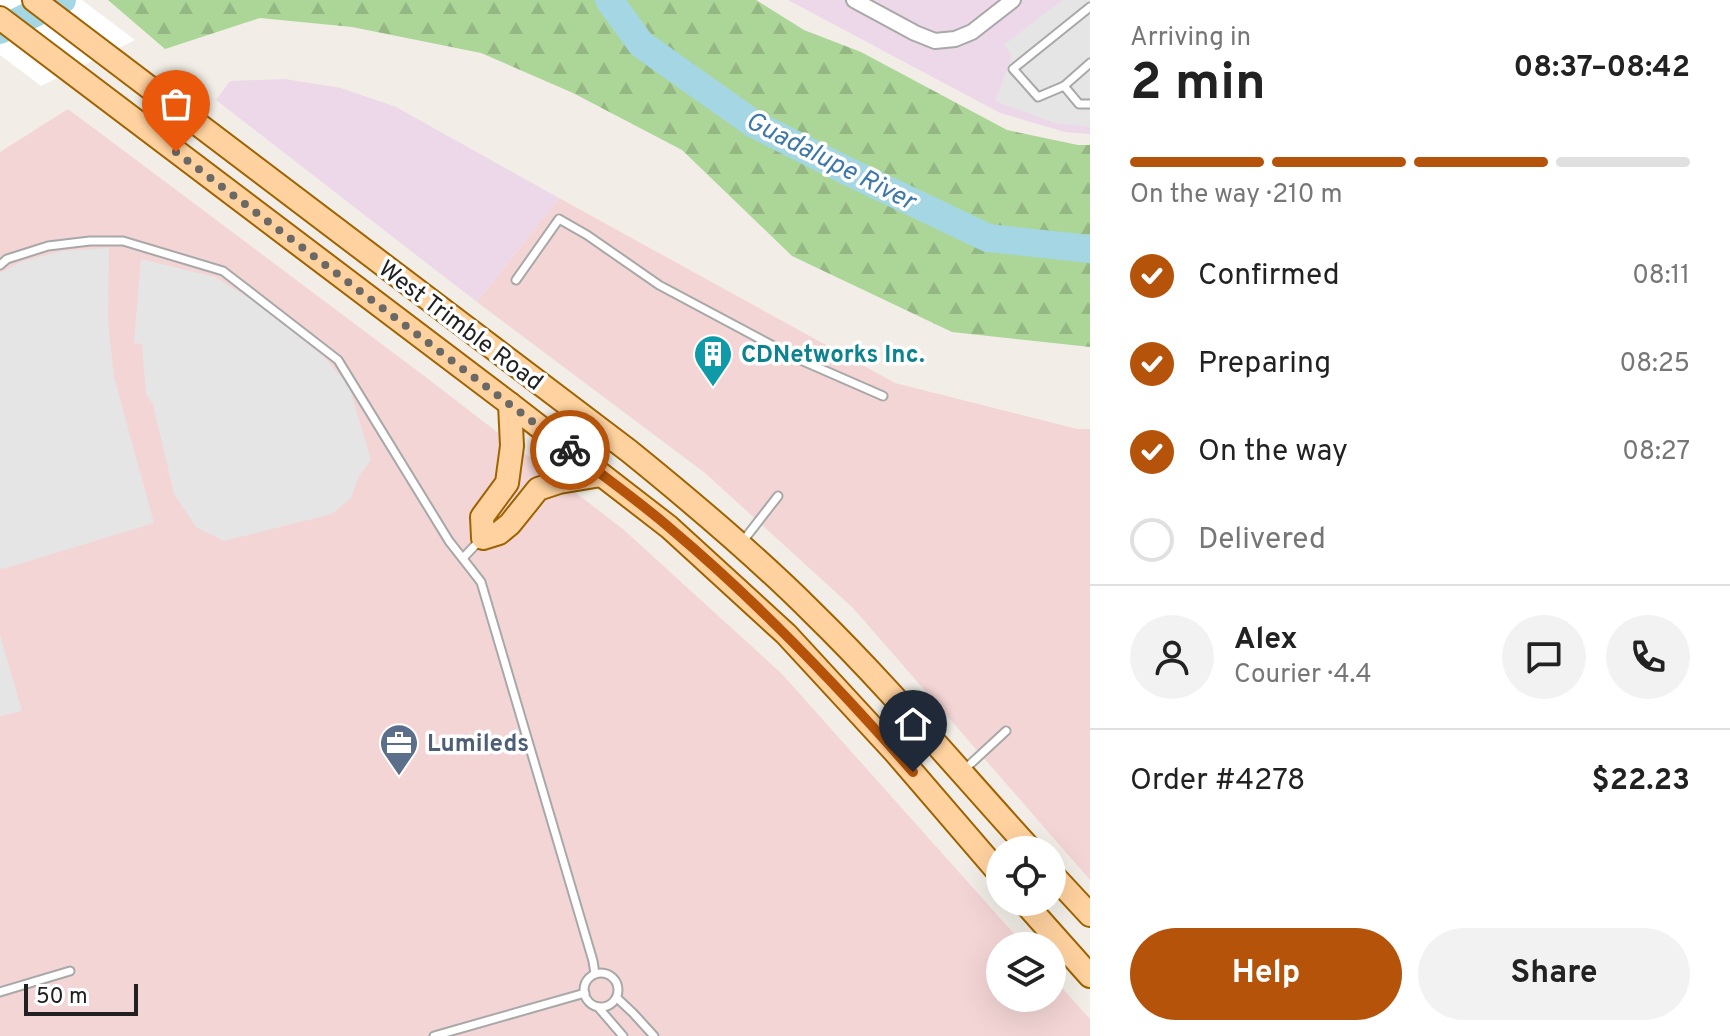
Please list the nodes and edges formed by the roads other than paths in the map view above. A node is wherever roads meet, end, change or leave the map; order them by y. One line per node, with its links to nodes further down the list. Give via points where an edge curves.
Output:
1 (34, 0): 18 (main road, West Trimble Road, via 629,451)
2 (854, 0): 3 (street, via 935,41 972,32)
3 (1013, 0)
4 (1090, 7): 7 (lane, via 1013,69 1038,97)
5 (0, 18): 12 (main road, West Trimble Road)
6 (1090, 63): 7 (lane)
7 (1064, 86): 8 (lane, via 1079,104)
8 (1090, 104)
9 (0, 265): 19 (lane, via 48,246 123,241 223,271 338,360)
10 (516, 280): 11 (lane, via 559,219 659,285 796,358)
11 (883, 396)
12 (510, 404): 13 (main road, West Trimble Road); 14 (main road, via 512,446 507,483)
13 (601, 475): 16 (main road, via 538,489); 23 (main road, West Trimble Road, via 669,527 786,634)
14 (498, 495): 16 (main road); 17 (main road, via 482,517)
15 (778, 496): 18 (lane)
16 (520, 511): 17 (main road, via 499,533)
17 (483, 538): 19 (lane)
18 (741, 544): 21 (main road, West Trimble Road, via 813,612)
19 (463, 558): 28 (lane, via 481,582)
20 (1006, 731): 21 (lane)
21 (960, 773): 22 (main road, West Trimble Road)
22 (1018, 836)
23 (986, 858)
24 (1066, 889): 25 (main road)
25 (1090, 915)
26 (1036, 916): 29 (main road)
27 (70, 971): 30 (lane)
28 (595, 974): 31 (lane, via 586,982); 32 (lane, via 612,976)
29 (1086, 974)
30 (0, 992)
31 (585, 993): 33 (lane); 34 (lane)
32 (617, 998): 33 (lane); 36 (lane)
33 (598, 1007): 35 (lane)
34 (434, 1036)
35 (623, 1036)
36 (654, 1036)

